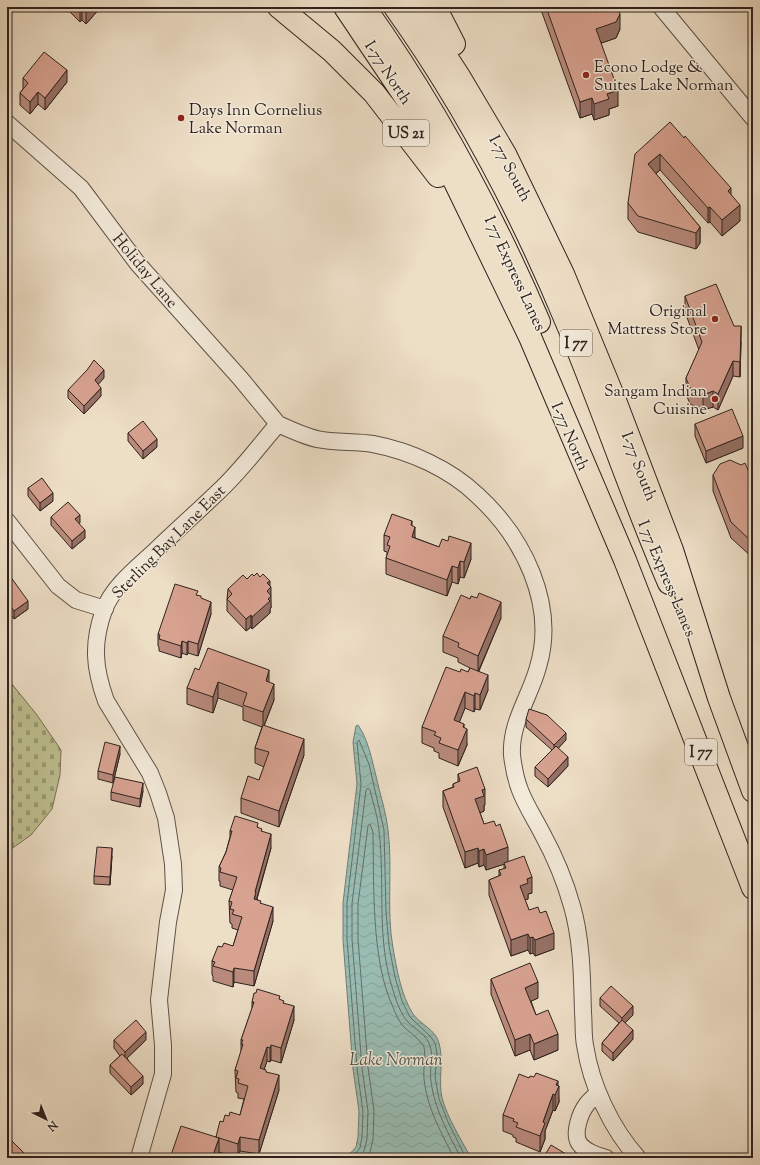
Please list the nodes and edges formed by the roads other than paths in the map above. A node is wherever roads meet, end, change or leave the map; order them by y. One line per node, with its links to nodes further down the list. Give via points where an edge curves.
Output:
1 (279, 7): 11 (highway, US 21, via 332,52 374,93 435,170 456,209)
2 (345, 7): 11 (highway, I-77 North / I 77, via 423,126)
3 (364, 7): 14 (highway, I 77 Express Lanes / I 77, via 402,62 447,136 508,251 576,413)
4 (396, 7): 16 (highway, I 77 Express Lanes / I 77, via 470,123 531,240 580,355 657,555)
5 (414, 7): 10 (highway, I-77 South / I 77)
6 (435, 7): 10 (highway)
7 (661, 7): 8 (street)
8 (753, 118)
9 (7, 123): 12 (street, Holiday Lane, via 81,188 138,264)
10 (505, 154): 16 (highway, I-77 South / I 77, via 560,268 609,384 672,550)
11 (489, 249): 14 (highway, I-77 North / I 77, via 530,336)
12 (278, 424): 15 (street, Sterling Bay Lane East, via 220,491 132,572); 19 (street, via 320,440 373,444 401,451 455,477 477,495 509,532 526,557 542,611 544,636 539,665 515,723 512,752 516,780 524,802 554,857 572,906 581,954 585,1044)
13 (7, 521): 15 (street, via 68,595 84,604)
14 (625, 560): 18 (highway, I-77 North / I 77)
15 (105, 609): 21 (street, Sterling Bay Lane East, via 96,647 96,669 106,701 150,773 158,793 166,818 173,864 174,890 159,1000 163,1074)
16 (719, 698): 17 (highway, I-77 South / I 77)
17 (753, 791)
18 (753, 888)
19 (598, 1094): 20 (street); 22 (street, via 583,1109 577,1134 578,1142 584,1149)
20 (633, 1152): 23 (street)
21 (139, 1158)
22 (606, 1158)
23 (614, 1158)

